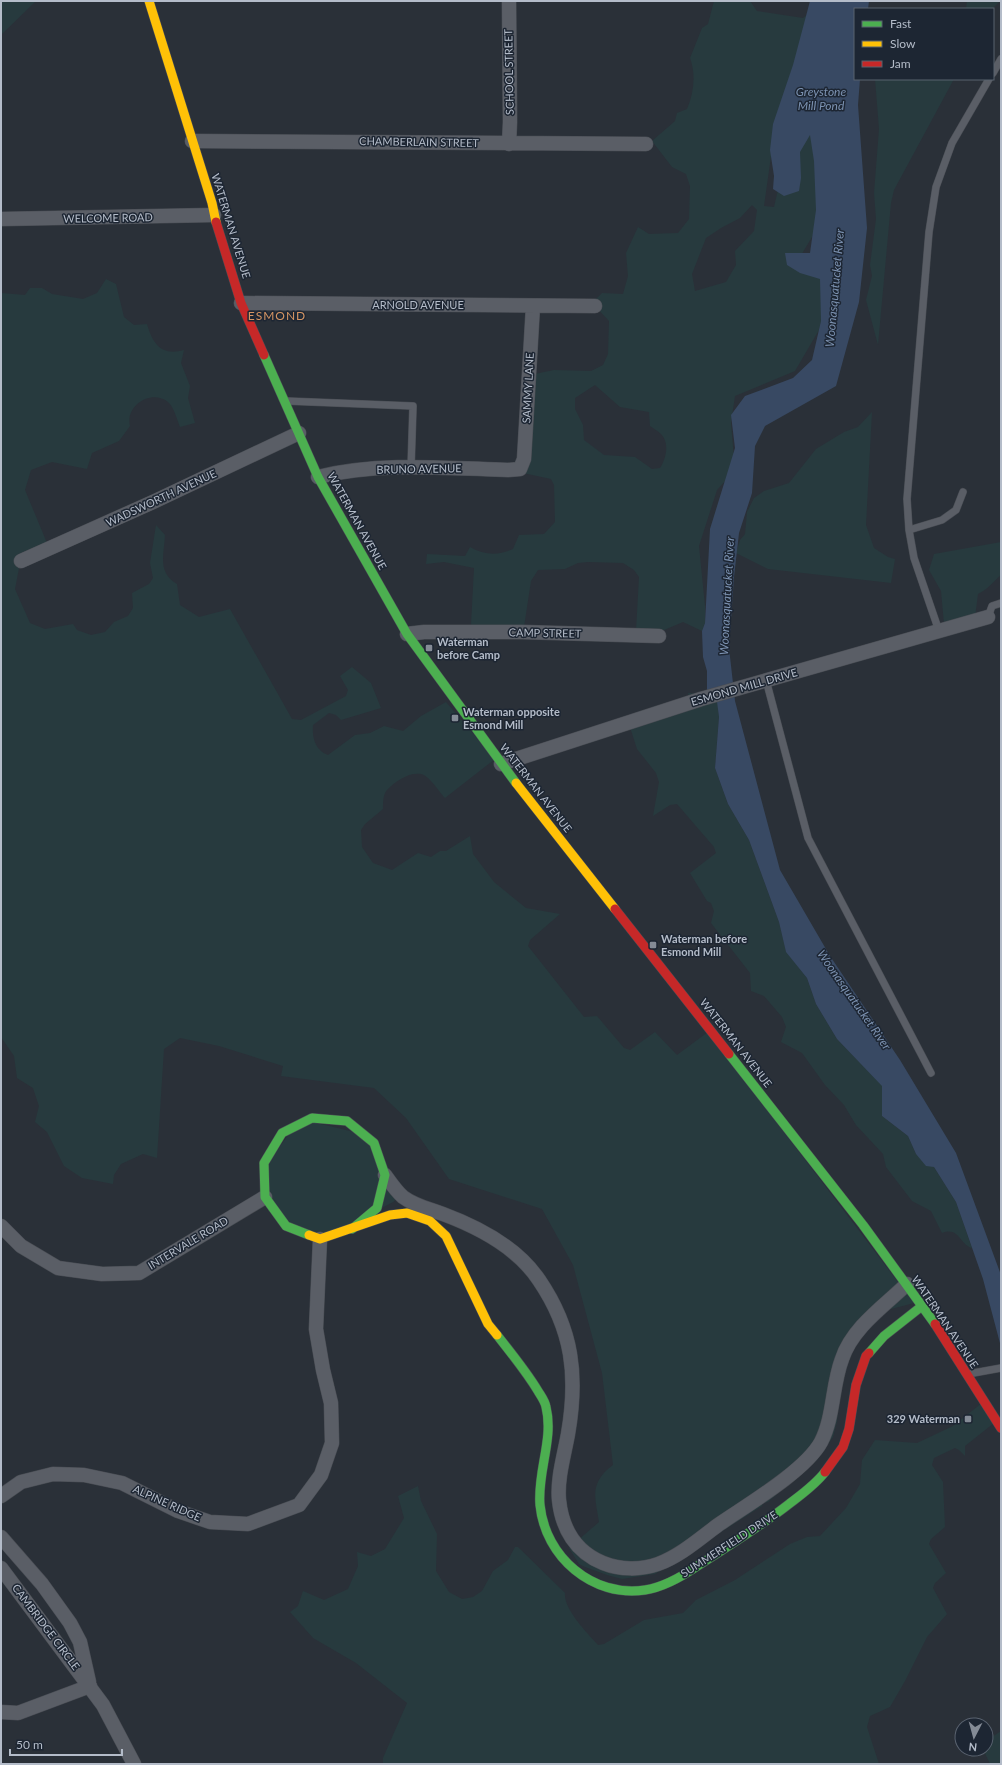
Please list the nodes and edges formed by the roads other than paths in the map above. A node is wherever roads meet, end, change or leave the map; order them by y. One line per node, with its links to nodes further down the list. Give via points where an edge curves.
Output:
1 (149, 1): 6 (main road, WATERMAN AVENUE)
2 (509, 1): 7 (street, SCHOOL STREET)
3 (1001, 59): 4 (lane)
4 (994, 71)
5 (988, 80): 20 (lane, via 952,143 936,187 907,499)
6 (192, 141): 7 (street, CHAMBERLAIN STREET); 9 (main road, WATERMAN AVENUE)
7 (509, 144): 8 (street, CHAMBERLAIN STREET)
8 (646, 144)
9 (214, 215): 10 (street, WELCOME ROAD); 11 (main road, WATERMAN AVENUE)
10 (1, 219)
11 (241, 303): 12 (street, ARNOLD AVENUE); 14 (main road, WATERMAN AVENUE)
12 (533, 306): 13 (street, ARNOLD AVENUE); 17 (street, SAMMY LANE, via 524,459)
13 (596, 306)
14 (286, 401): 15 (main road, WATERMAN AVENUE); 16 (lane, via 413,406)
15 (299, 433): 18 (main road, WATERMAN AVENUE); 21 (street, WADSWORTH AVENUE)
16 (411, 468): 17 (street, BRUNO AVENUE); 18 (street, BRUNO AVENUE, via 342,472)
17 (520, 469)
18 (318, 477): 25 (main road, WATERMAN AVENUE)
19 (963, 492): 20 (lane, via 956,510 942,520)
20 (909, 530): 24 (lane, via 914,558)
21 (22, 561)
22 (1001, 603): 23 (lane, via 992,606)
23 (988, 617): 24 (street, ESMOND MILL DRIVE)
24 (939, 632): 27 (street, ESMOND MILL DRIVE)
25 (407, 634): 26 (street, CAMP STREET, via 522,632); 28 (main road, WATERMAN AVENUE)
26 (659, 636)
27 (766, 680): 28 (street, ESMOND MILL DRIVE); 29 (lane, via 808,838)
28 (501, 764): 35 (main road, WATERMAN AVENUE)
29 (932, 1073)
30 (385, 1176): 31 (main road, via 374,1143 347,1121 312,1118 282,1133 271,1151 264,1163); 33 (main road, via 377,1208); 41 (street, SUMMERFIELD DRIVE, via 402,1196 416,1205 484,1232 515,1254 537,1277 553,1302 564,1326 571,1351 573,1397)
31 (265, 1197): 32 (street, INTERVALE ROAD, via 139,1273 102,1274 58,1268 21,1246); 34 (main road, via 286,1226)
32 (1, 1226)
33 (352, 1229): 34 (main road); 40 (main road, SUMMERFIELD DRIVE, via 390,1215 407,1213 430,1221 446,1236 488,1324 528,1375 546,1405 549,1425)
34 (320, 1239): 43 (street, ALPINE RIDGE, via 316,1329 331,1403 332,1443 321,1475 298,1505 248,1524 210,1522 178,1511 122,1483 84,1475 53,1474 21,1482)
35 (907, 1284): 36 (main road, WATERMAN AVENUE); 42 (street, SUMMERFIELD DRIVE, via 847,1344 821,1442 810,1456)
36 (922, 1306): 38 (main road, WATERMAN AVENUE); 44 (main road, SUMMERFIELD DRIVE, via 884,1336 866,1356 856,1385 849,1429 843,1447 817,1483)
37 (1000, 1368): 38 (lane)
38 (966, 1374): 39 (main road, WATERMAN AVENUE)
39 (1001, 1428)
40 (547, 1441): 41 (street); 44 (main road, SUMMERFIELD DRIVE, via 540,1481 540,1506 546,1531 572,1569 587,1580 606,1588 639,1590 671,1582 709,1560)
41 (567, 1442): 42 (street, SUMMERFIELD DRIVE, via 559,1486 562,1518 569,1535 580,1549 593,1559 610,1566 642,1568 669,1560)
42 (775, 1485): 44 (street, SUMMERFIELD DRIVE)
43 (1, 1496)
44 (790, 1504)
45 (1, 1537): 47 (street, CAMBRIDGE CIRCLE, via 42,1584 70,1623 80,1642)
46 (1, 1568): 47 (street, CAMBRIDGE CIRCLE)
47 (90, 1686): 48 (street, via 18,1713); 49 (street, CAMBRIDGE CIRCLE, via 104,1705)
48 (1, 1712)
49 (134, 1764)

